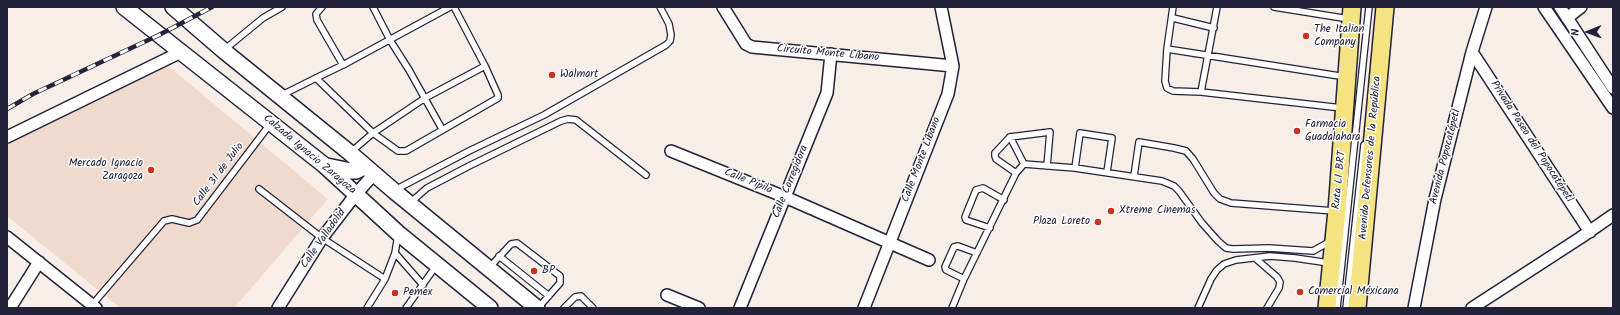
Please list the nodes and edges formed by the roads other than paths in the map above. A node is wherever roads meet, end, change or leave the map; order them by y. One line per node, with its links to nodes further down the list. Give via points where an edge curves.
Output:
1 (124, 7): 29 (main road, Calzada Ignacio Zaragoza)
2 (172, 7): 28 (main road)
3 (282, 7): 28 (lane, via 263,18)
4 (322, 7): 33 (lane, via 316,14 317,20)
5 (373, 7): 26 (lane)
6 (450, 7): 26 (lane)
7 (454, 7): 34 (lane)
8 (660, 7): 62 (lane, via 669,24 671,35 666,45 544,115)
9 (723, 7): 31 (street, Circuito Monte Líbano, via 746,44 752,47)
10 (941, 7): 35 (street, Calle Monte Líbano)
11 (1173, 7): 22 (lane)
12 (1216, 7): 25 (lane)
13 (1274, 7): 21 (lane)
14 (1369, 7): 106 (lane, Ruta L1 BRT)
15 (1379, 7): 24 (lane)
16 (1385, 7): 108 (main road, Avenida Defensores de la República)
17 (1486, 7): 30 (street, Avenida Popocatépetl)
18 (1544, 7): 42 (street)
19 (1560, 7): 23 (street)
20 (1581, 7): 23 (street)
21 (1352, 13): 37 (main road)
22 (1173, 18): 25 (lane); 27 (lane)
23 (1567, 18): 38 (street)
24 (1377, 23)
25 (1214, 28): 32 (lane)
26 (390, 40): 33 (lane); 41 (lane)
27 (1167, 49): 32 (lane); 39 (lane, via 1167,88 1173,91)
28 (224, 50): 40 (main road)
29 (181, 52): 44 (main road, Calzada Ignacio Zaragoza); 47 (street)
30 (1472, 52): 70 (street, Privada Paseo del Popocatépetl); 109 (street, Avenida Popocatépetl, via 1435,199)
31 (831, 54): 35 (street, Circuito Monte Líbano); 64 (street, Calle Corregidora, via 827,93)
32 (1209, 55): 37 (lane); 39 (lane)
33 (343, 65): 36 (lane)
34 (485, 66): 41 (lane); 45 (lane, via 498,98)
35 (954, 66): 75 (street, Calle Monte Líbano, via 948,94)
36 (316, 78): 40 (lane); 46 (lane)
37 (1348, 78): 43 (main road)
38 (1613, 87)
39 (1202, 92): 43 (lane)
40 (280, 96): 51 (main road)
41 (425, 98): 45 (lane); 46 (lane)
42 (1613, 108)
43 (1345, 109): 67 (main road)
44 (271, 123): 53 (main road, Calzada Ignacio Zaragoza); 90 (lane, Calle 31 de Julio, via 197,220 164,221)
45 (442, 129): 46 (lane, via 406,151 398,151)
46 (373, 133): 51 (lane)
47 (7, 137)
48 (1010, 137): 52 (lane); 54 (lane, via 1050,132); 58 (lane, via 995,156)
49 (1364, 141): 107 (lane, Ruta L1 BRT)
50 (671, 151): 64 (street, Calle Pípila)
51 (350, 153): 56 (main road)
52 (1024, 164): 54 (lane); 58 (lane)
53 (324, 165): 56 (main road, via 351,171); 63 (main road, Calzada Ignacio Zaragoza)
54 (1047, 166): 55 (lane)
55 (1075, 168): 57 (lane); 57 (lane, via 1080,133 1112,138)
56 (369, 170): 62 (main road); 63 (street, Calle Valladolid)
57 (1107, 172): 60 (lane)
58 (1016, 173): 65 (lane)
59 (646, 174): 66 (lane, via 576,120 568,119 504,148 427,188)
60 (1134, 176): 67 (lane, via 1139,142 1174,148 1186,151 1220,199 1231,203); 73 (lane, via 1174,186 1226,248 1313,251)
61 (258, 189): 72 (lane)
62 (394, 191): 66 (main road)
63 (356, 194): 71 (main road, Calzada Ignacio Zaragoza); 72 (street, Calle Valladolid)
64 (785, 197): 75 (street, Calle Pípila); 100 (street, Calle Corregidora)
65 (1004, 200): 69 (lane); 69 (lane, via 983,188 976,190 965,218)
66 (409, 204): 84 (main road)
67 (1337, 211): 73 (main road)
68 (1613, 215): 70 (street)
69 (990, 228): 77 (lane)
70 (1590, 232): 110 (street)
71 (398, 233): 76 (lane); 82 (main road, Calzada Ignacio Zaragoza)
72 (322, 238): 85 (lane); 94 (street, Calle Valladolid)
73 (1334, 239): 83 (main road)
74 (9, 242): 81 (street)
75 (890, 243): 80 (street, Calle Pípila); 101 (street, Calle Monte Líbano)
76 (394, 253): 85 (lane); 87 (lane)
77 (977, 253): 86 (lane); 86 (lane, via 954,247 945,267 946,270)
78 (499, 256): 84 (lane); 89 (lane); 89 (lane, via 511,244 517,243 560,276 560,283)
79 (1255, 258): 83 (lane, via 1270,256); 103 (lane, via 1236,260 1224,264 1217,270); 104 (lane, via 1280,282)
80 (928, 260)
81 (39, 262): 90 (street); 93 (street)
82 (437, 264): 87 (lane); 91 (main road, Calzada Ignacio Zaragoza)
83 (1332, 264): 105 (main road)
84 (488, 269): 97 (main road)
85 (385, 279): 95 (lane)
86 (964, 279): 102 (lane)
87 (423, 285): 96 (lane)
88 (667, 295): 99 (street)
89 (549, 296): 97 (lane)
90 (94, 306)
91 (485, 306)
92 (568, 307): 98 (lane, via 575,297 581,296)
93 (10, 308)
94 (278, 308)
95 (368, 308)
96 (406, 308)
97 (538, 308)
98 (593, 308)
99 (699, 308)
100 (740, 308)
101 (864, 308)
102 (952, 308)
103 (1198, 308)
104 (1267, 308)
105 (1326, 308)
106 (1337, 308)
107 (1346, 308)
108 (1357, 308)
109 (1414, 308)
110 (1472, 308)

